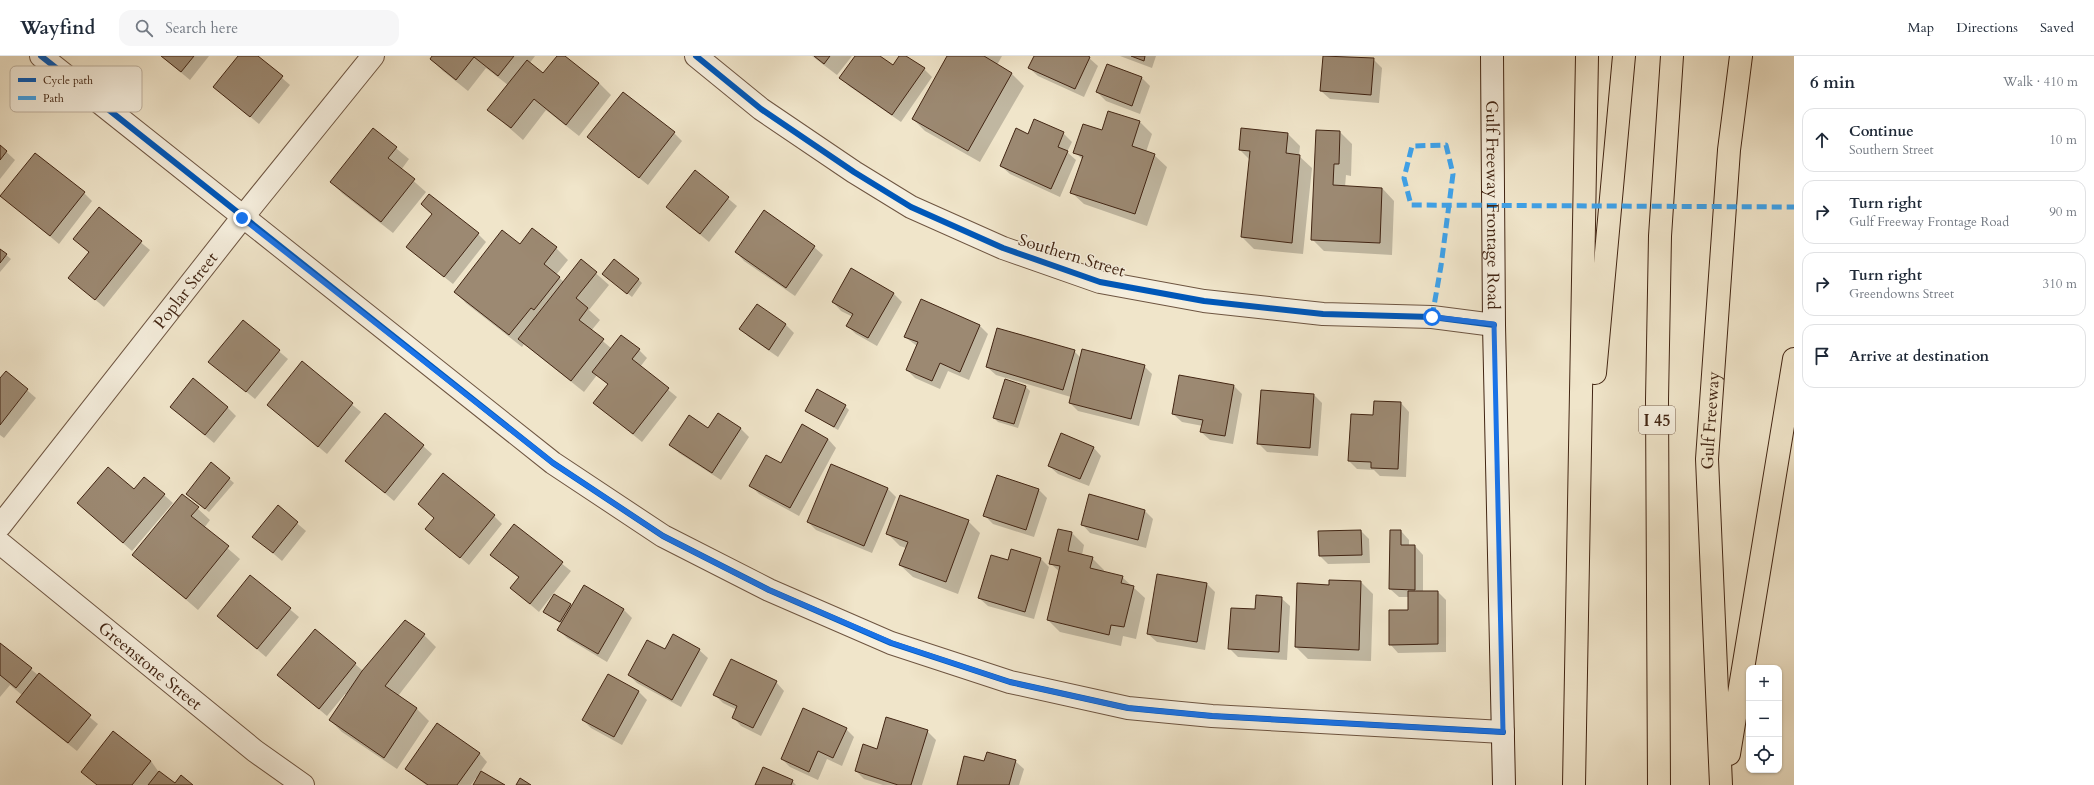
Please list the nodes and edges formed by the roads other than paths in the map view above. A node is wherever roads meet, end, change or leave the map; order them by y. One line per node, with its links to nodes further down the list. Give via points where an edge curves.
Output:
1 (41, 56): 9 (street)
2 (372, 56): 11 (street, Poplar Street)
3 (696, 56): 12 (street, Southern Street, via 762,109 854,172 911,206 1003,248 1100,282 1204,302 1323,314 1432,317)
4 (1492, 56): 12 (street, Gulf Freeway Frontage Road)
5 (1587, 56): 16 (highway)
6 (1624, 56): 16 (highway)
7 (1672, 56): 21 (highway, I 45, via 1660,236 1657,400)
8 (1741, 56): 22 (highway, Gulf Freeway, via 1729,150 1707,459)
9 (53, 66)
10 (110, 112): 11 (street)
11 (242, 218): 14 (street, Poplar Street); 17 (street, via 553,463 663,536 769,590 892,643 1010,682 1128,708 1212,716)
12 (1494, 324): 17 (street, Gulf Freeway Frontage Road)
13 (1794, 359): 22 (highway)
14 (0, 526)
15 (0, 543): 18 (street, Greenstone Street, via 255,751)
16 (1579, 548): 20 (highway)
17 (1503, 732): 19 (street, Gulf Freeway Frontage Road)
18 (303, 785)
19 (1504, 785)
20 (1574, 785)
21 (1659, 785)
22 (1722, 785)

